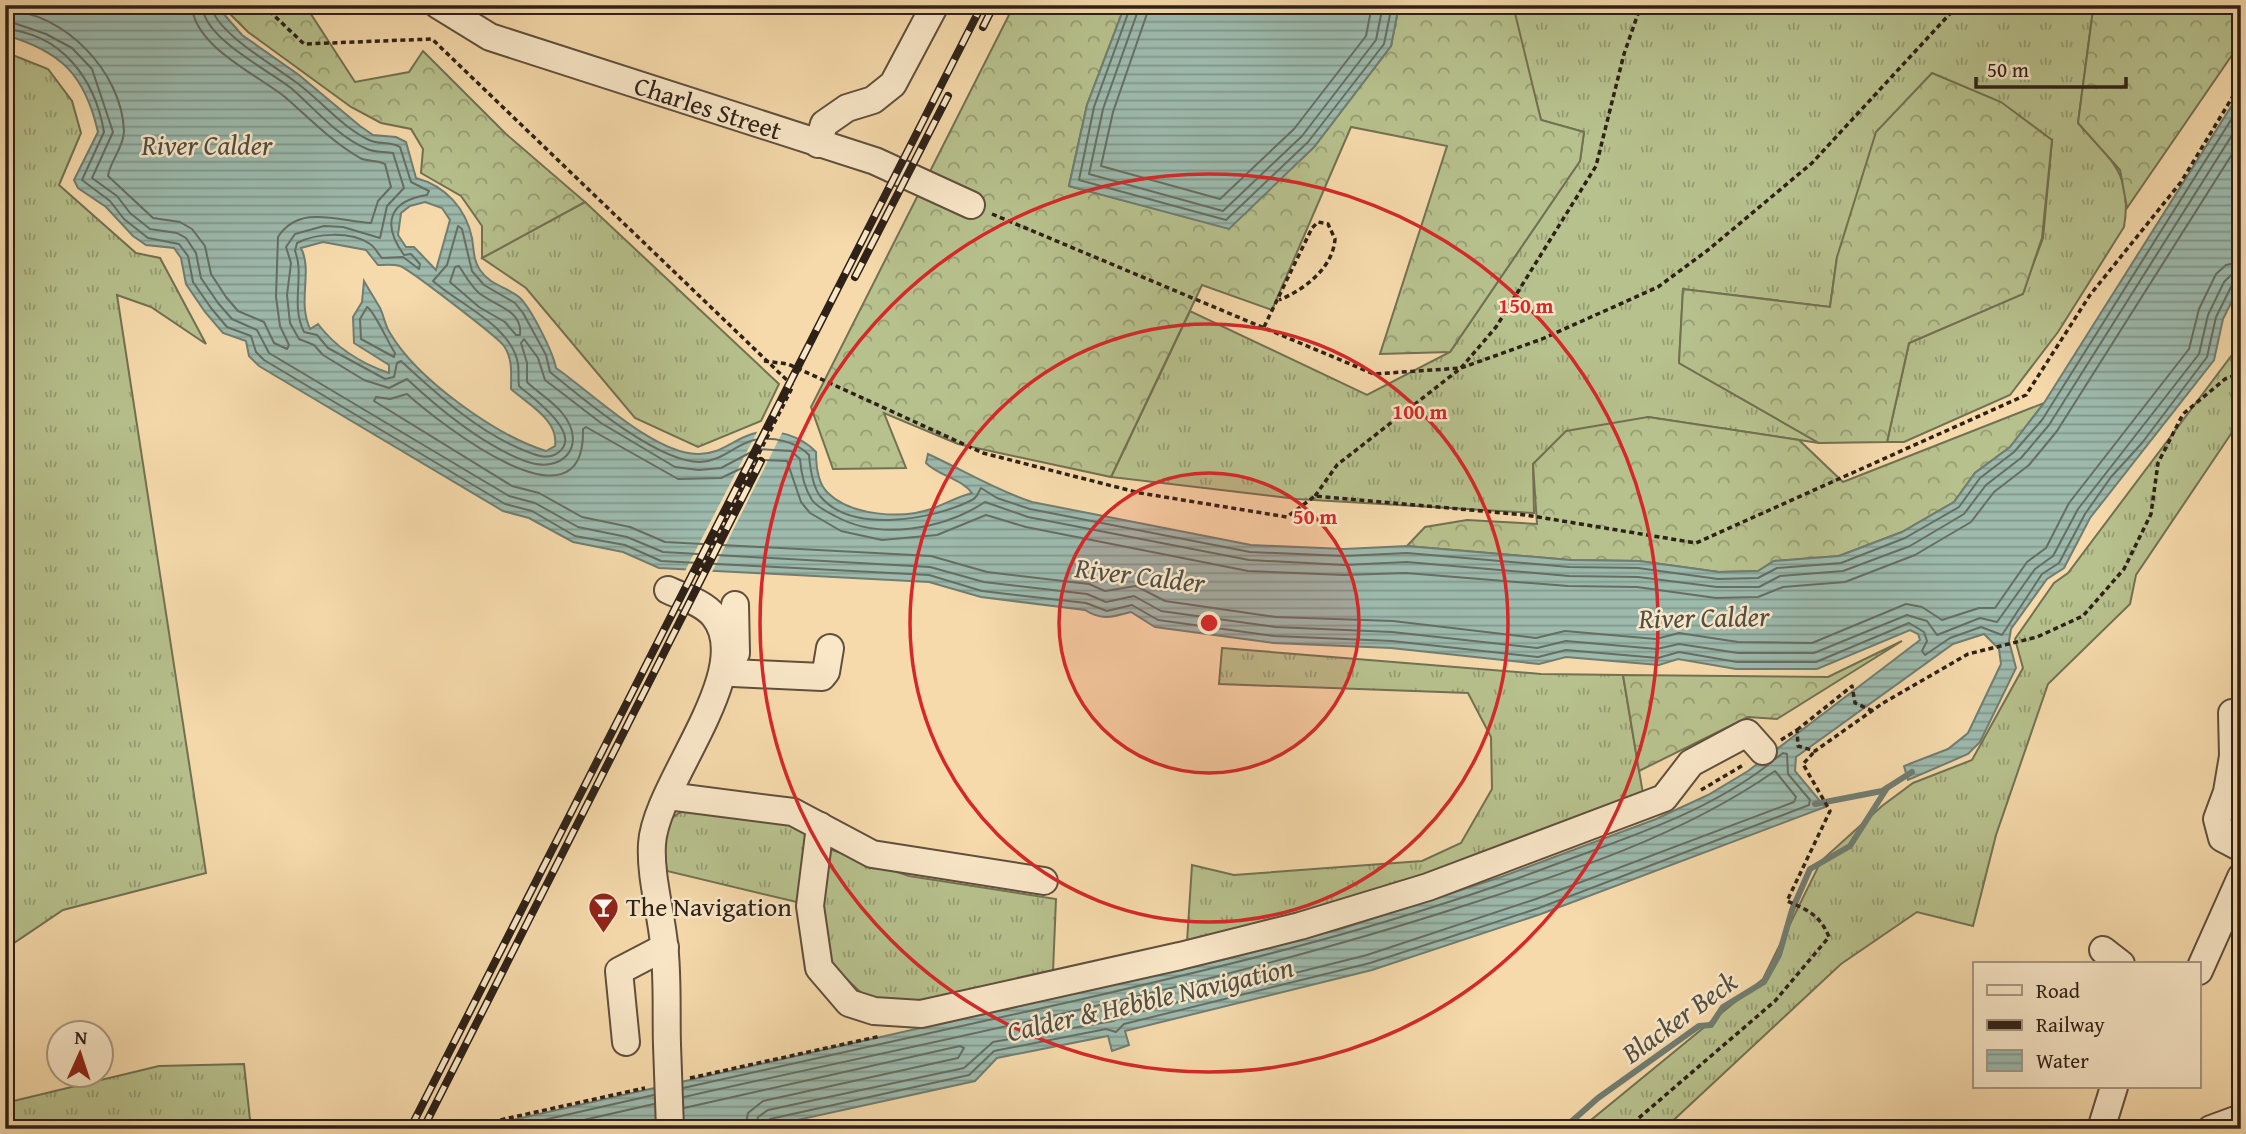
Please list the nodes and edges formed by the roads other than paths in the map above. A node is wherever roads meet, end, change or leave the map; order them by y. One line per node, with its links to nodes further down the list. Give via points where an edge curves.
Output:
1 (934, 5): 3 (street, via 894,84 824,124)
2 (442, 8): 3 (street, Charles Street, via 490,37)
3 (818, 144): 4 (street, Charles Street, via 875,161)
4 (971, 205)
5 (679, 590): 11 (street, via 716,618 726,656)
6 (735, 605): 8 (street)
7 (830, 648): 8 (street, via 826,672 817,678)
8 (733, 673): 11 (street, via 687,782)
9 (2232, 713): 13 (street, via 2232,757 2217,819 2222,838)
10 (1763, 751): 12 (street, via 1747,733 1691,763 1664,798 1428,887 1180,957 921,1014 874,1011 849,1003 819,968 810,906)
11 (668, 796): 12 (street, via 793,812); 16 (street, via 652,845)
12 (820, 826): 15 (street, via 872,854)
13 (2241, 848)
14 (2241, 877): 17 (street)
15 (1044, 881)
16 (665, 947): 18 (street, via 619,971); 21 (street, bridge)
17 (2200, 969)
18 (626, 1041)
19 (2116, 1089): 22 (street)
20 (2241, 1118): 23 (street)
21 (670, 1129)
22 (2101, 1129)
23 (2211, 1129)

